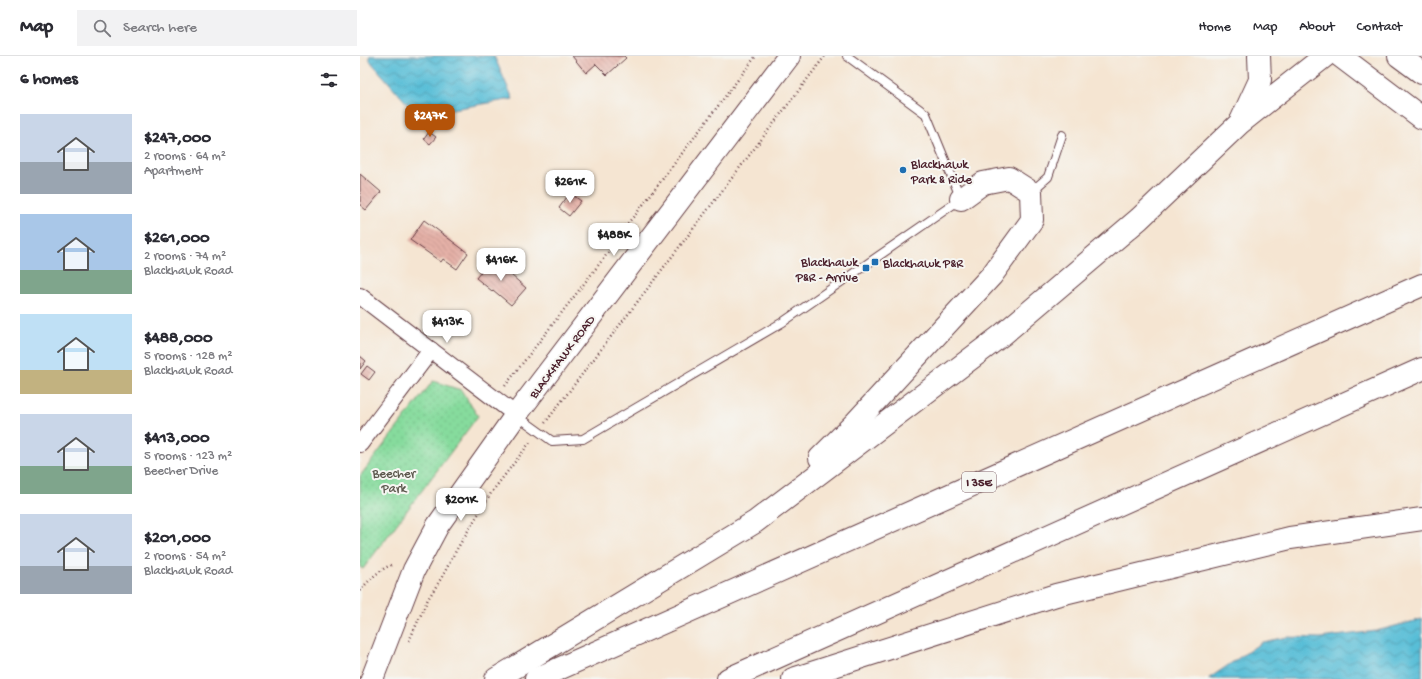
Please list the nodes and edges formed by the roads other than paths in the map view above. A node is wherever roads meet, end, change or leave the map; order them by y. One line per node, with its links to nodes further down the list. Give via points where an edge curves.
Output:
1 (789, 56): 17 (main road, BLACKHAWK ROAD)
2 (847, 56): 12 (lane, via 926,114)
3 (1260, 56): 9 (main road, via 1260,80)
4 (1326, 56): 9 (main road)
5 (1340, 56): 8 (main road)
6 (1399, 56): 7 (main road)
7 (1422, 73)
8 (1422, 118)
9 (1240, 123): 20 (main road, via 1139,219 1002,334)
10 (1062, 135): 11 (lane, via 1048,177)
11 (1031, 192): 12 (main road, via 1009,178 983,183); 20 (main road, via 1032,220 992,275 856,422)
12 (960, 199): 17 (lane, via 783,322 583,439 552,441)
13 (1422, 285): 23 (main road, I 35E)
14 (360, 296): 15 (street)
15 (431, 350): 17 (street); 18 (street)
16 (1422, 369): 24 (main road)
17 (516, 415): 21 (main road, BLACKHAWK ROAD, via 438,525 414,570)
18 (360, 444)
19 (1422, 518): 25 (main road, via 1290,538 1056,595)
20 (755, 522): 22 (main road)
21 (372, 679)
22 (496, 679)
23 (536, 679)
24 (728, 679)
25 (793, 679)

